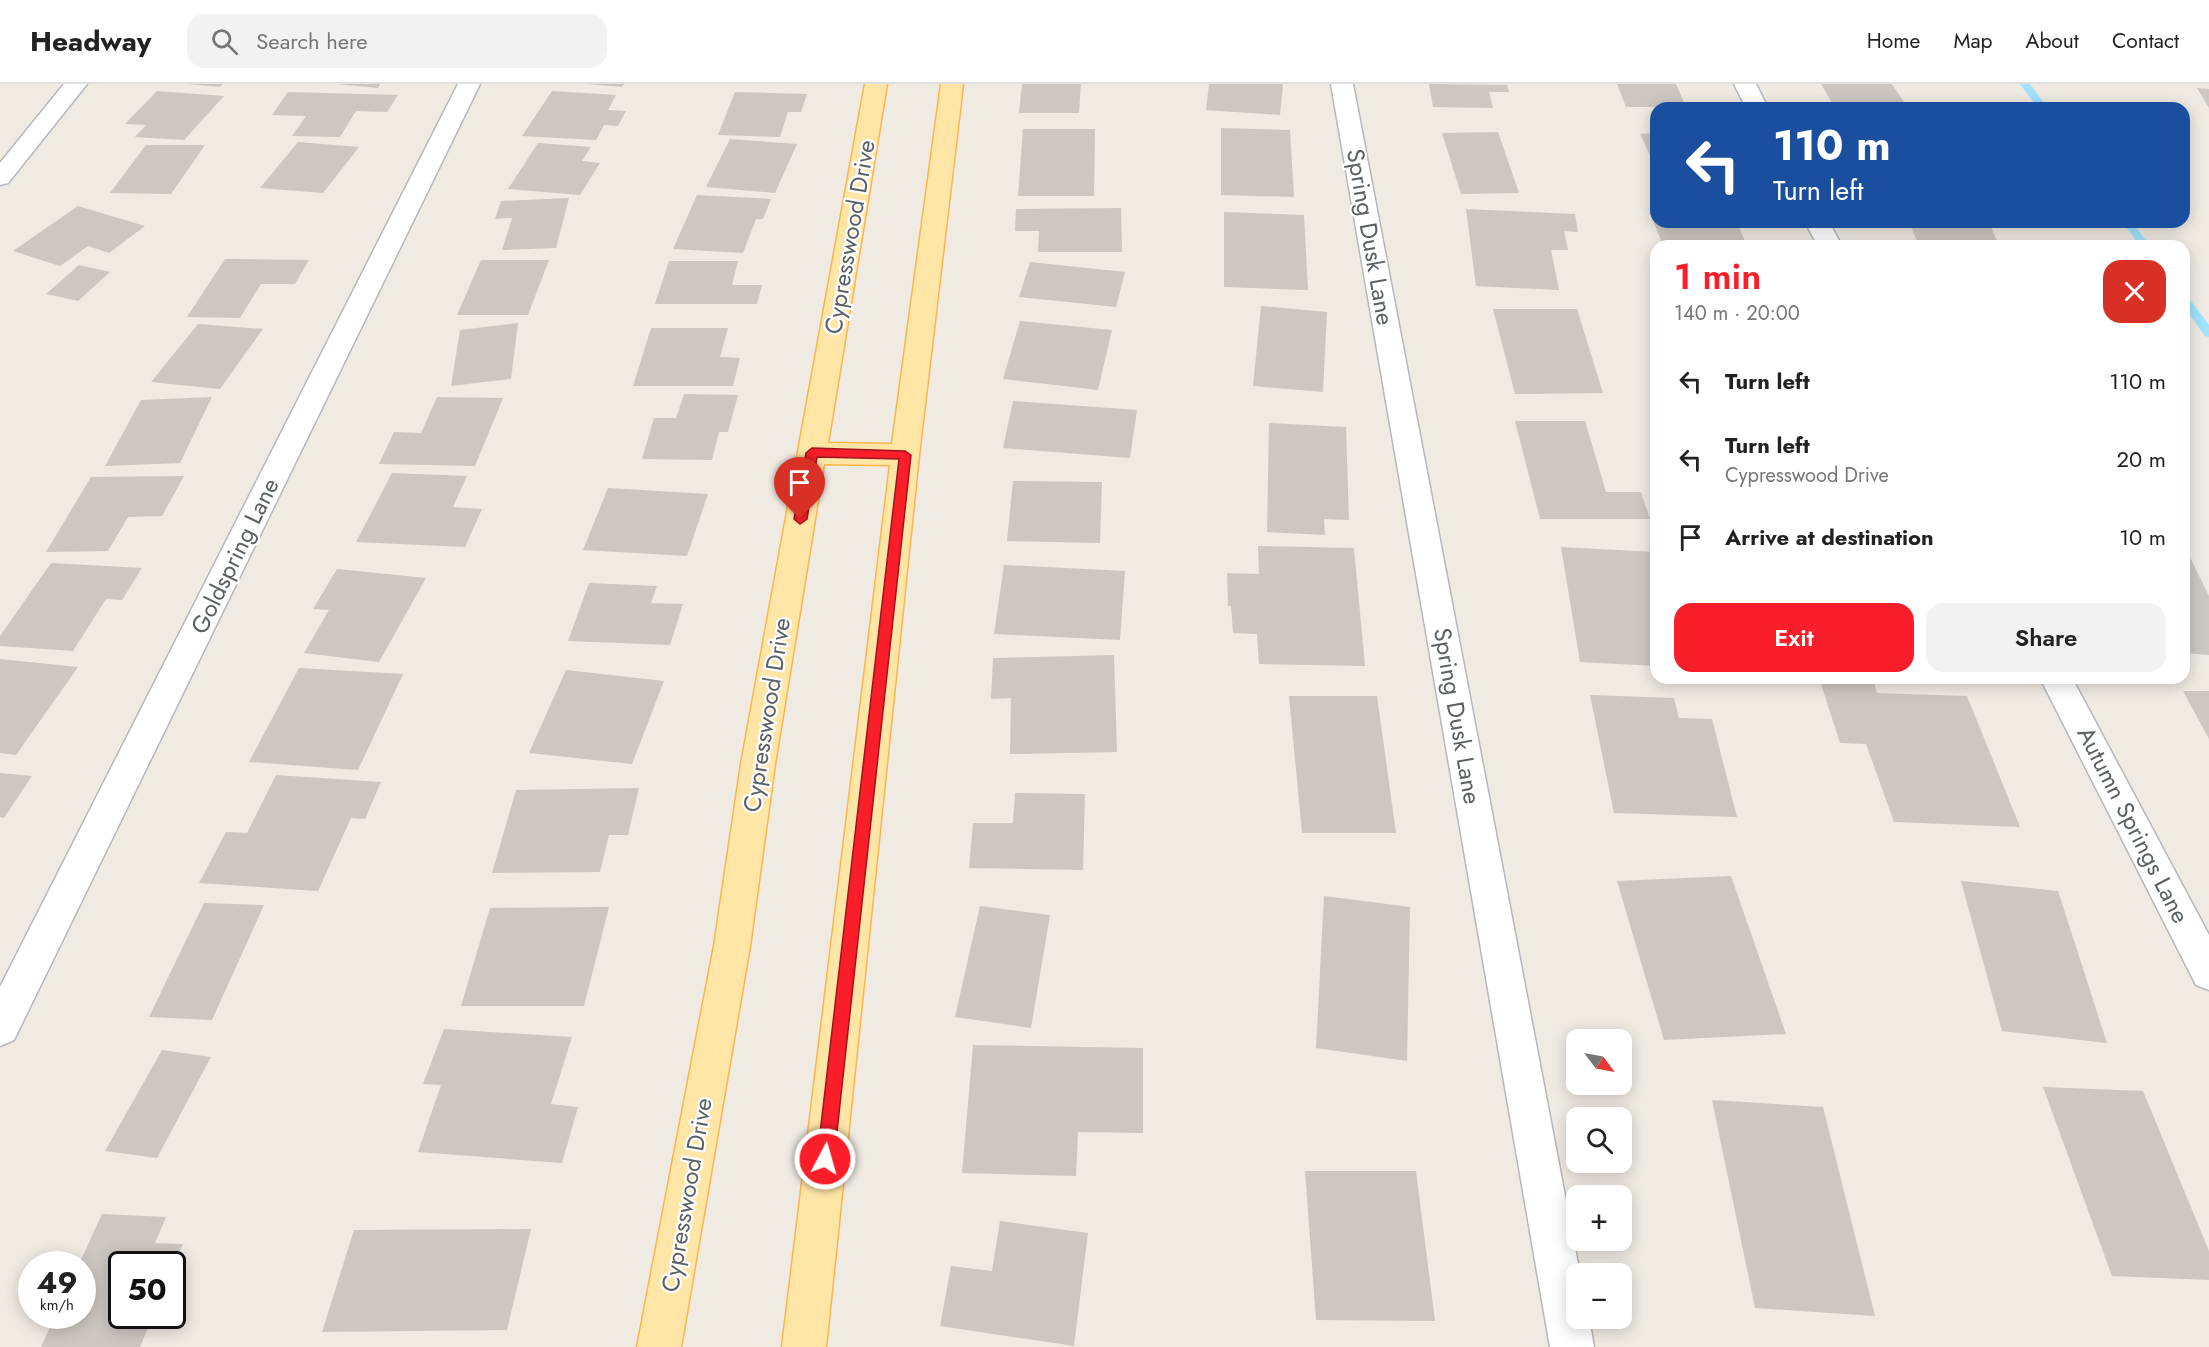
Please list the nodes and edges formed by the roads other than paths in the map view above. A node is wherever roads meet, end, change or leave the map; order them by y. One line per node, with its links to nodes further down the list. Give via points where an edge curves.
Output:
1 (76, 84): 8 (street)
2 (469, 84): 13 (street, Goldspring Lane)
3 (876, 84): 9 (main road, Cypresswood Drive)
4 (952, 84): 10 (main road)
5 (1342, 84): 16 (street, Spring Dusk Lane)
6 (1744, 84): 7 (street)
7 (1754, 102)
8 (0, 178)
9 (812, 453): 10 (main road); 14 (main road, Cypresswood Drive, via 758,764 732,945)
10 (905, 455): 15 (main road)
11 (2059, 684): 12 (street, Autumn Springs Lane)
12 (2209, 972)
13 (0, 1027)
14 (659, 1347)
15 (804, 1347)
16 (1572, 1347)

